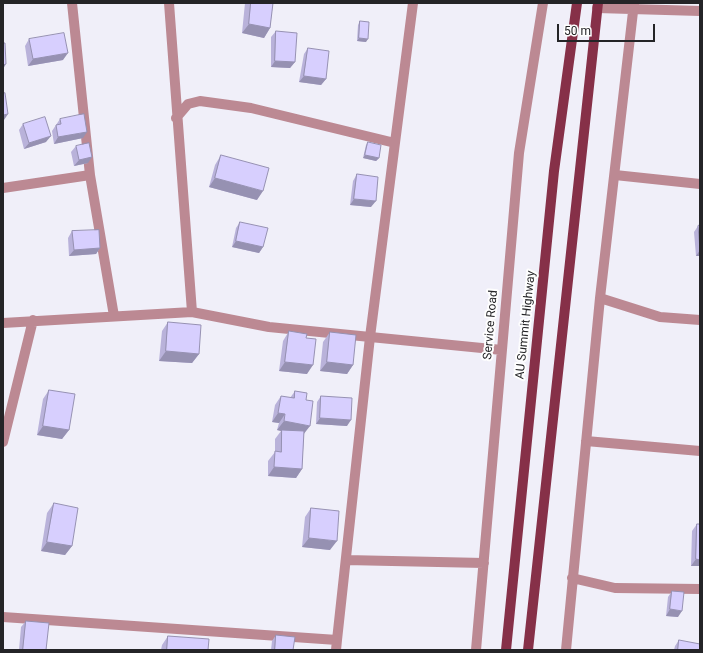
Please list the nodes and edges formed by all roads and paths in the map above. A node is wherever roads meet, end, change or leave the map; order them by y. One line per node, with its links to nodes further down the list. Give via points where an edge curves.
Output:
1 (72, 3): 11 (street)
2 (169, 3): 9 (street)
3 (413, 3): 10 (street)
4 (543, 3): 22 (street, Service Road, via 519,153)
5 (577, 3): 33 (main road, AU Summit Highway, via 554,171)
6 (597, 5): 7 (street); 34 (main road)
7 (634, 6): 8 (street); 12 (street)
8 (700, 11)
9 (176, 118): 10 (street, via 188,104 200,101 251,108); 16 (street)
10 (395, 143): 21 (street)
11 (90, 174): 14 (street); 17 (street)
12 (615, 175): 13 (street); 15 (street)
13 (700, 184)
14 (3, 188)
15 (600, 298): 19 (street, via 660,317); 23 (street)
16 (192, 312): 17 (street); 21 (street, via 269,327)
17 (114, 316): 18 (street)
18 (33, 320): 20 (street); 24 (street)
19 (700, 320)
20 (3, 323)
21 (370, 337): 22 (street); 26 (street)
22 (502, 350): 27 (street, Service Road)
23 (586, 441): 25 (street); 28 (street)
24 (3, 442)
25 (700, 451)
26 (346, 560): 27 (street); 31 (street)
27 (484, 563): 32 (street, Service Road)
28 (572, 578): 29 (street, via 615,588); 35 (street)
29 (700, 589)
30 (3, 617): 31 (street)
31 (337, 645)
32 (476, 650)
33 (506, 650)
34 (528, 650)
35 (566, 650)

